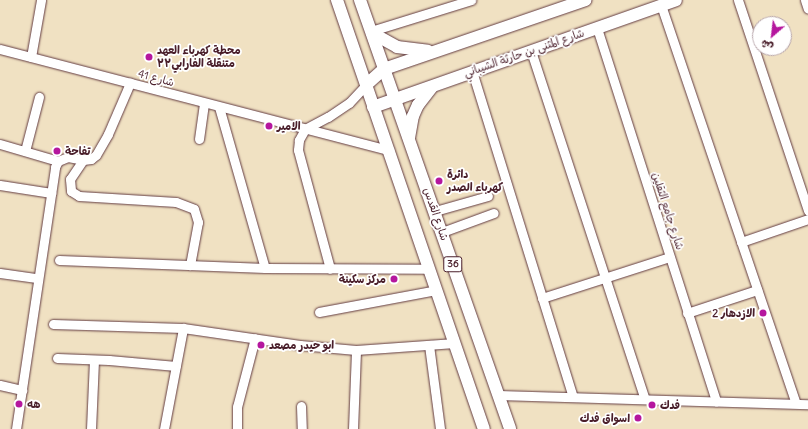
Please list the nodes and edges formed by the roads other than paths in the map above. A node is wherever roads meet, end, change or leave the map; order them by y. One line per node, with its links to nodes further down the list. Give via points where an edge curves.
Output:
1 (41, 0): 16 (street)
2 (337, 0): 20 (main road, 36)
3 (360, 0): 12 (main road, شارع القدس / 36)
4 (471, 0): 12 (street)
5 (585, 0): 14 (main road)
6 (676, 0): 9 (main road, شارع المثنى بن حارثة الشيباني)
7 (738, 0): 39 (street)
8 (805, 0): 10 (street)
9 (661, 5): 11 (main road, شارع المثنى بن حارثة الشيباني); 43 (street)
10 (808, 10)
11 (597, 28): 15 (main road, شارع المثنى بن حارثة الشيباني); 44 (street, شارع جامع الثقلين)
12 (371, 32): 14 (main road, via 397,46 416,51); 17 (main road, شارع القدس / 36)
13 (0, 49): 16 (street, شارع 41)
14 (435, 50): 17 (main road)
15 (531, 51): 18 (main road, شارع المثنى بن حارثة الشيباني); 52 (street)
16 (31, 57): 19 (street, شارع 41)
17 (384, 69): 20 (main road); 23 (main road, شارع القدس / 36)
18 (472, 72): 21 (main road, شارع المثنى بن حارثة الشيباني); 55 (street)
19 (130, 83): 24 (street, شارع 41); 33 (street, via 96,155)
20 (366, 86): 26 (main road, 36); 27 (street, via 349,103)
21 (433, 86): 23 (main road, شارع المثنى بن حارثة الشيباني); 29 (main road, via 418,105)
22 (39, 97): 32 (street)
23 (395, 99): 26 (main road, شارع المثنى بن حارثة الشيباني); 29 (main road, شارع القدس / 36)
24 (204, 102): 25 (street, شارع 41); 28 (street)
25 (219, 107): 27 (street, شارع 41); 47 (street)
26 (373, 107): 31 (main road, 36)
27 (305, 129): 31 (street, شارع 41); 48 (street, via 298,140 298,150)
28 (199, 139)
29 (408, 139): 38 (main road, شارع القدس / 36)
30 (0, 144): 32 (street)
31 (389, 150): 49 (main road, 36)
32 (25, 151): 34 (street)
33 (83, 160): 34 (street, via 68,156); 46 (street, via 70,180 71,191 79,196 176,202 194,209 198,222)
34 (58, 161): 36 (street)
35 (0, 185): 36 (street)
36 (51, 193): 51 (street)
37 (488, 196): 38 (street)
38 (435, 211): 42 (main road, شارع القدس / 36)
39 (808, 211)
40 (494, 213): 42 (street)
41 (808, 220): 43 (street)
42 (442, 232): 69 (main road, شارع القدس / 36)
43 (741, 242): 54 (street)
44 (670, 257): 52 (street); 57 (street, شارع جامع الثقلين)
45 (59, 260): 46 (street)
46 (190, 266): 47 (street)
47 (265, 268): 48 (street)
48 (330, 269): 49 (street)
49 (429, 269): 53 (main road, 36)
50 (0, 272): 51 (street)
51 (38, 278): 68 (street)
52 (605, 278): 55 (street); 71 (street)
53 (436, 290): 56 (street); 61 (main road, 36)
54 (757, 290): 57 (street); 73 (street)
55 (542, 298): 70 (street)
56 (319, 312)
57 (687, 313): 72 (street, شارع جامع الثقلين)
58 (53, 324): 59 (street)
59 (183, 328): 60 (street); 66 (street)
60 (255, 338): 63 (street); 79 (street, via 237,407)
61 (455, 344): 62 (street); 83 (main road, 36)
62 (429, 345): 63 (street); 82 (street)
63 (356, 350): 81 (street)
64 (57, 358): 65 (street)
65 (94, 360): 66 (street); 77 (street)
66 (176, 366): 78 (street)
67 (0, 385): 68 (street)
68 (22, 390): 76 (street)
69 (498, 395): 70 (street); 84 (main road, شارع القدس / 36)
70 (573, 397): 71 (street)
71 (645, 399): 72 (street)
72 (716, 401): 73 (street)
73 (796, 403): 74 (street)
74 (808, 405)
75 (301, 406): 80 (street)
76 (16, 429)
77 (91, 429)
78 (164, 429)
79 (237, 429)
80 (302, 429)
81 (353, 429)
82 (440, 429)
83 (484, 429)
84 (510, 429)

